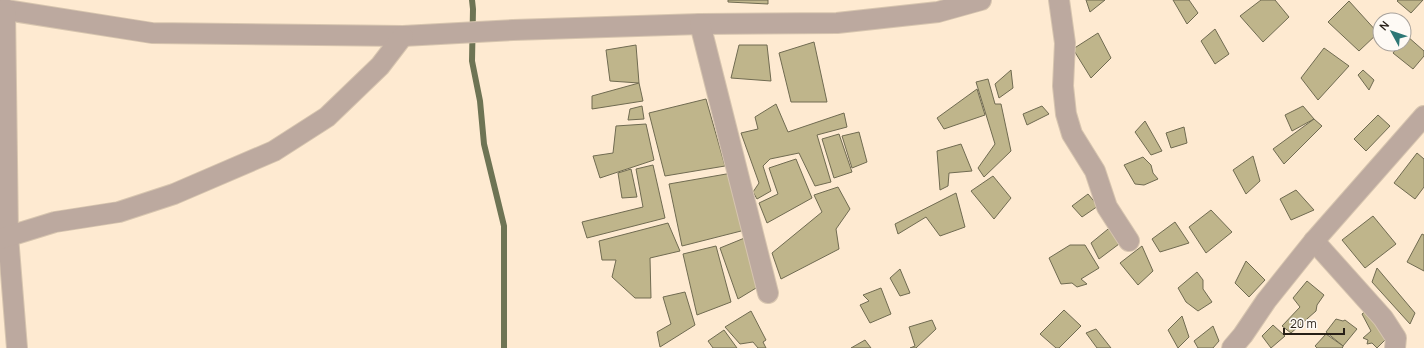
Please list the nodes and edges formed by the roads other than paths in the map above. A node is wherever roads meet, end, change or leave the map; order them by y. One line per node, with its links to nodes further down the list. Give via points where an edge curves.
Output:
1 (981, 0): 4 (street, via 938,12 837,23)
2 (1059, 0): 9 (street, via 1065,43 1063,86 1066,114 1072,134 1095,171 1107,207)
3 (3, 9): 5 (street, via 152,33); 7 (street)
4 (700, 24): 5 (street); 10 (street)
5 (402, 36): 7 (street, via 380,66 327,117 274,151 174,194 119,212 55,222)
6 (1424, 116): 8 (street)
7 (4, 238): 12 (street)
8 (1314, 241): 11 (street, via 1266,301); 13 (street, via 1383,318 1396,338)
9 (1129, 242)
10 (768, 293)
11 (1242, 344)
12 (17, 348)
13 (1395, 348)

